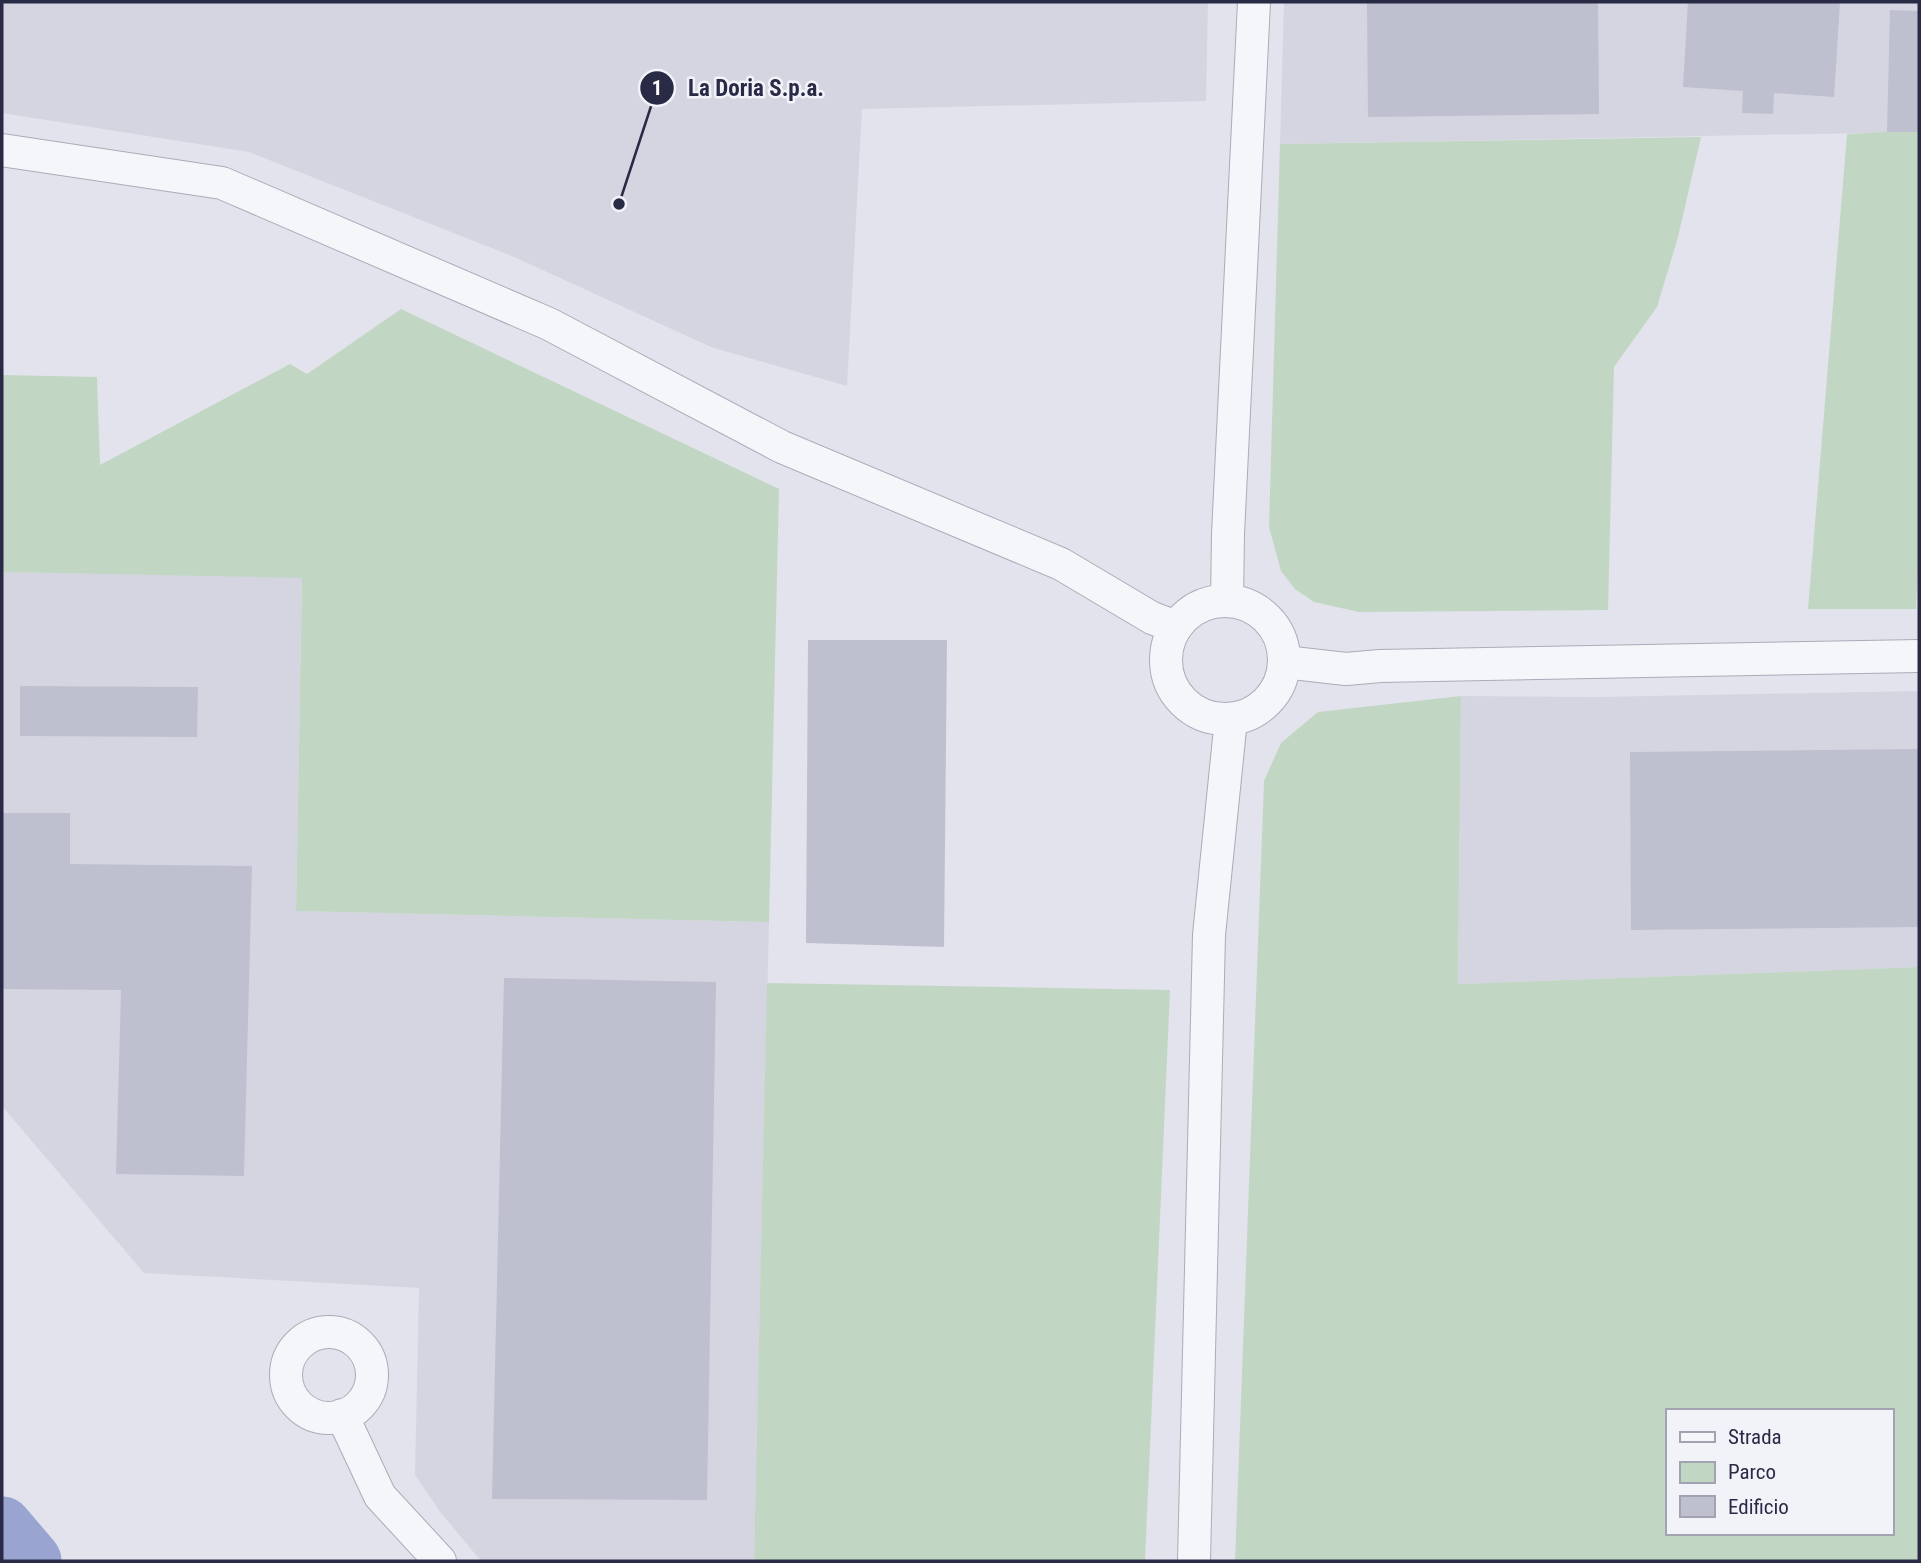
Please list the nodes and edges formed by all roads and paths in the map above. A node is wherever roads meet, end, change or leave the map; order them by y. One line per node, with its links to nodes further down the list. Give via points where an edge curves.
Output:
1 (1254, 2): 3 (street)
2 (2, 150): 4 (street, via 222,183 549,324 782,447 1061,564 1152,618)
3 (1227, 601): 4 (street, via 1198,608); 6 (street, via 1256,610 1268,620 1277,632)
4 (1176, 627): 7 (street, via 1168,644 1170,682 1194,711)
5 (1919, 656): 6 (street, via 1346,669)
6 (1284, 662): 7 (street, via 1274,694 1247,715)
7 (1231, 719): 10 (street, via 1209,935)
8 (342, 1415): 9 (street, via 380,1496)
9 (440, 1561)
10 (1194, 1561)

